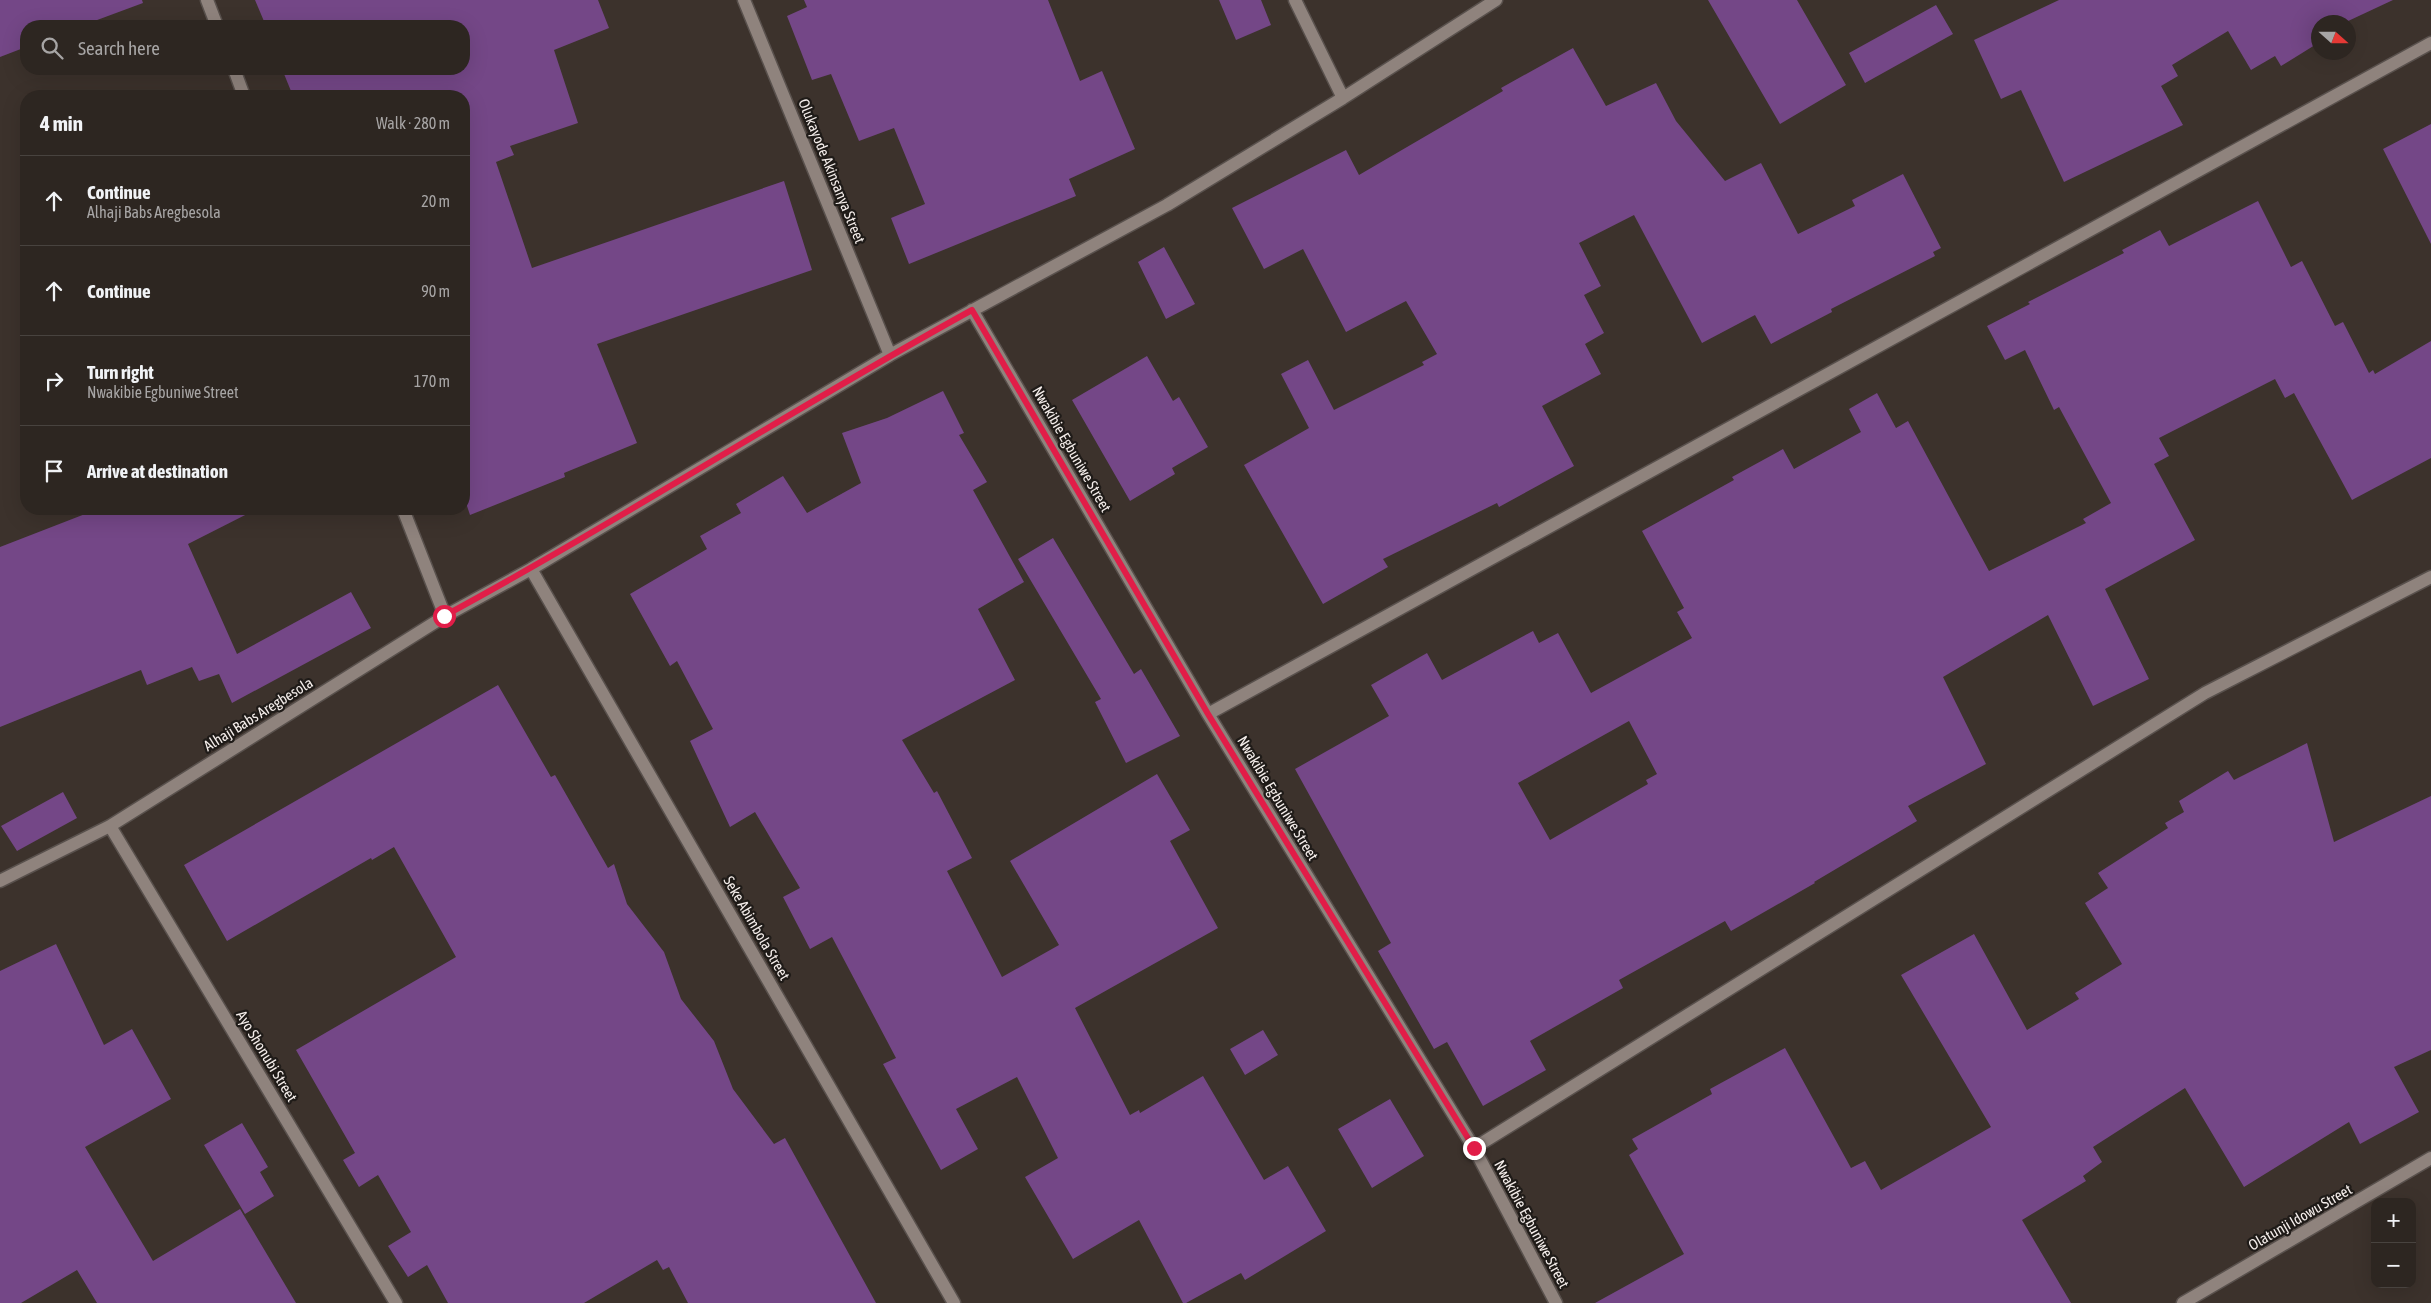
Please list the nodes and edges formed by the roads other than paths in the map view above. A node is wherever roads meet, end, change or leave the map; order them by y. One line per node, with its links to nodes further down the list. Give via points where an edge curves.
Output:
1 (207, 0): 5 (street)
2 (744, 0): 11 (street, Olukayode Akinsanya Street)
3 (1295, 0): 9 (street)
4 (1496, 0): 9 (street, Alhaji Babs Aregbesola)
5 (215, 20)
6 (2431, 43): 16 (street)
7 (236, 75): 8 (street)
8 (242, 90)
9 (1343, 98): 10 (street, Alhaji Babs Aregbesola, via 1167,206)
10 (972, 310): 11 (street, Alhaji Babs Aregbesola); 16 (street, Nwakibie Egbuniwe Street)
11 (890, 355): 13 (street, Alhaji Babs Aregbesola)
12 (405, 515): 15 (street)
13 (531, 569): 15 (street, Alhaji Babs Aregbesola); 22 (street, Seke Abimbola Street)
14 (2431, 577): 19 (street, via 2204,693)
15 (444, 616): 17 (street, Alhaji Babs Aregbesola)
16 (1208, 714): 19 (street, Nwakibie Egbuniwe Street)
17 (110, 826): 18 (street, Alhaji Babs Aregbesola); 21 (street, Ayo Shonubi Street)
18 (0, 881)
19 (1474, 1148): 23 (street, Nwakibie Egbuniwe Street)
20 (2431, 1158): 24 (street, Olatunji Idowu Street)
21 (396, 1303)
22 (954, 1303)
23 (1556, 1303)
24 (2183, 1303)

